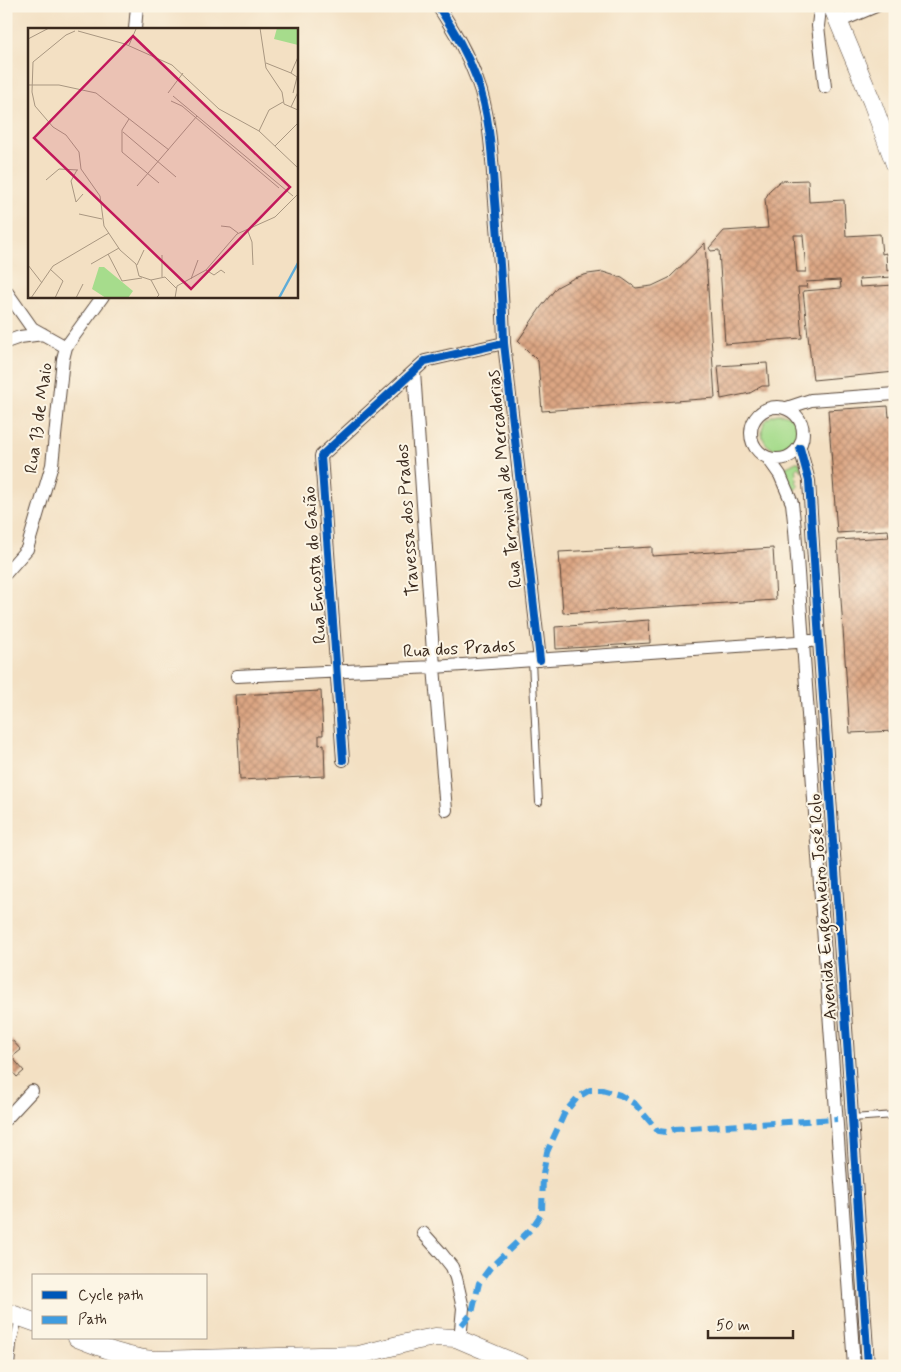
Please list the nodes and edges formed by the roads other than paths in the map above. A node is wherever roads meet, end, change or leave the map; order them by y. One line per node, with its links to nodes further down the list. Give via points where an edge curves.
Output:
1 (137, 6): 6 (street)
2 (438, 6): 13 (street, Rua Terminal de Mercadorias, via 462,43 478,82 486,116 494,182)
3 (821, 6): 7 (street, via 818,26)
4 (876, 6): 5 (street)
5 (835, 14): 8 (street)
6 (135, 28)
7 (825, 87)
8 (895, 164)
9 (6, 290): 11 (street, via 32,328)
10 (102, 298): 14 (street)
11 (44, 334): 12 (street); 14 (street)
12 (6, 342)
13 (504, 343): 15 (street, via 425,361); 23 (street, Rua Terminal de Mercadorias)
14 (66, 347): 20 (street, Rua 13 de Maio, via 52,465 27,549)
15 (414, 371): 24 (street, Travessa dos Prados); 25 (street, Rua Encosta do Gaião, via 321,456)
16 (895, 394): 17 (street, Avenida Engenheiro José Rolo, via 811,400)
17 (787, 408): 18 (street, Avenida Engenheiro José Rolo, via 803,425); 19 (street, Avenida Engenheiro José Rolo, via 779,406 763,410 752,424 755,448)
18 (800, 448): 19 (street, via 786,458); 21 (street, Avenida Engenheiro José Rolo, via 809,480)
19 (768, 458): 22 (street, Avenida Engenheiro José Rolo, via 780,475 792,503)
20 (6, 573)
21 (819, 640): 22 (street); 32 (street, Avenida Engenheiro José Rolo)
22 (803, 641): 23 (street, Rua dos Prados); 41 (street, Avenida Engenheiro José Rolo)
23 (536, 661): 24 (street, Rua dos Prados); 28 (lane)
24 (434, 667): 25 (street, Rua dos Prados); 29 (street, Travessa dos Prados)
25 (337, 672): 26 (street, Rua dos Prados); 27 (street, Rua Encosta do Gaião)
26 (237, 676)
27 (343, 760)
28 (539, 802)
29 (446, 810)
30 (32, 1091): 33 (street)
31 (895, 1115): 32 (lane)
32 (852, 1118): 42 (street, Avenida Engenheiro José Rolo)
33 (6, 1119)
34 (423, 1233): 37 (street, via 452,1267 456,1278 463,1308)
35 (20, 1317): 39 (lane)
36 (82, 1340): 38 (street)
37 (460, 1340): 38 (street, via 435,1337 359,1355); 40 (street)
38 (155, 1363)
39 (11, 1366)
40 (522, 1366)
41 (854, 1366)
42 (868, 1366)

